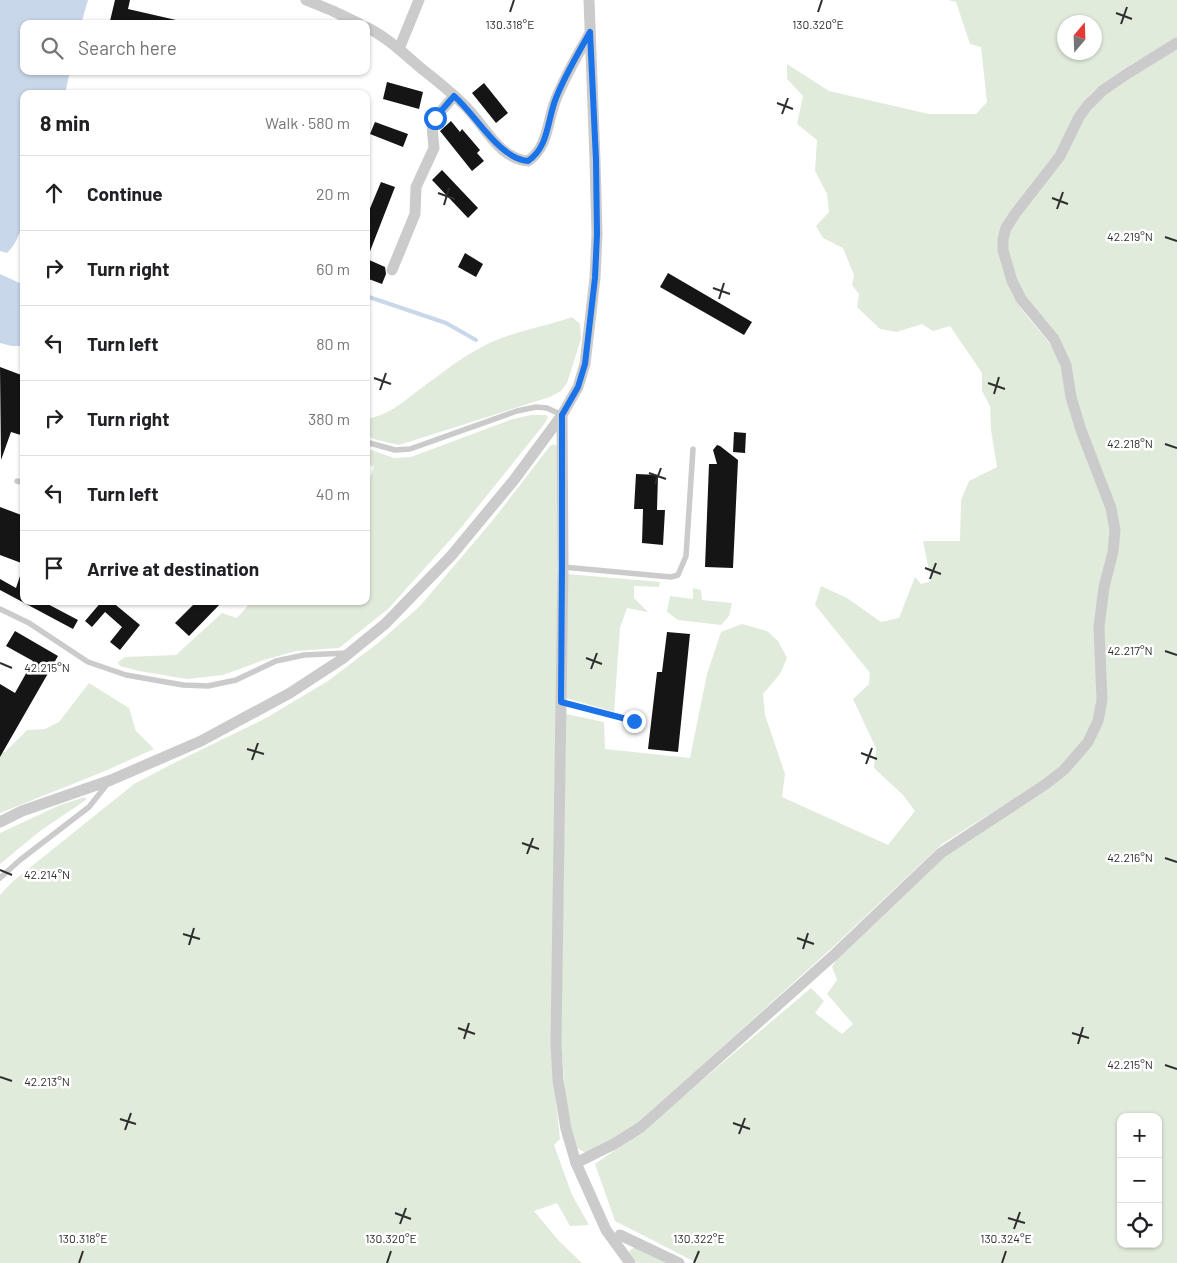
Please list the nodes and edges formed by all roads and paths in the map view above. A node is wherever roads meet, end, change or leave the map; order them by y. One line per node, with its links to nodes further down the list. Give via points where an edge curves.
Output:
1 (306, 0): 4 (street)
2 (419, 0): 8 (street)
3 (589, 0): 6 (street)
4 (352, 20)
5 (370, 29): 8 (street)
6 (590, 32): 9 (street, via 555,99 543,144 536,156 528,161 508,154); 11 (street, via 596,160 595,278 585,364 578,387)
7 (1177, 43): 24 (street, via 1102,91 1088,105 1060,156 1006,228 1004,239 1003,250 1012,281 1021,299 1054,339 1066,365 1076,414 1111,508 1113,552 1098,627 1102,700 1098,721 1088,742 1064,770 1046,784 941,853 834,955 641,1127)
8 (398, 49): 9 (street)
9 (454, 96): 10 (street, via 432,126 434,148 416,186 415,214)
10 (392, 270)
11 (562, 415): 12 (lane, via 536,407 410,449 395,450); 16 (street); 18 (street, via 451,556 385,624)
12 (370, 443)
13 (693, 449): 16 (lane, via 686,556 678,575)
14 (17, 481): 15 (lane)
15 (20, 482)
16 (562, 567): 19 (street)
17 (0, 609): 18 (lane, via 29,623 88,662 126,675 182,685 208,686 236,680 276,661 304,655)
18 (349, 653): 21 (street, via 290,693 201,741)
19 (561, 702): 20 (lane); 24 (street, via 556,1042 566,1129)
20 (634, 721)
21 (111, 780): 22 (street, via 22,811); 23 (lane, via 89,807)
22 (0, 822)
23 (0, 878)
24 (576, 1163): 26 (street, via 606,1230)
25 (620, 1235): 27 (street)
26 (630, 1263)
27 (679, 1263)

